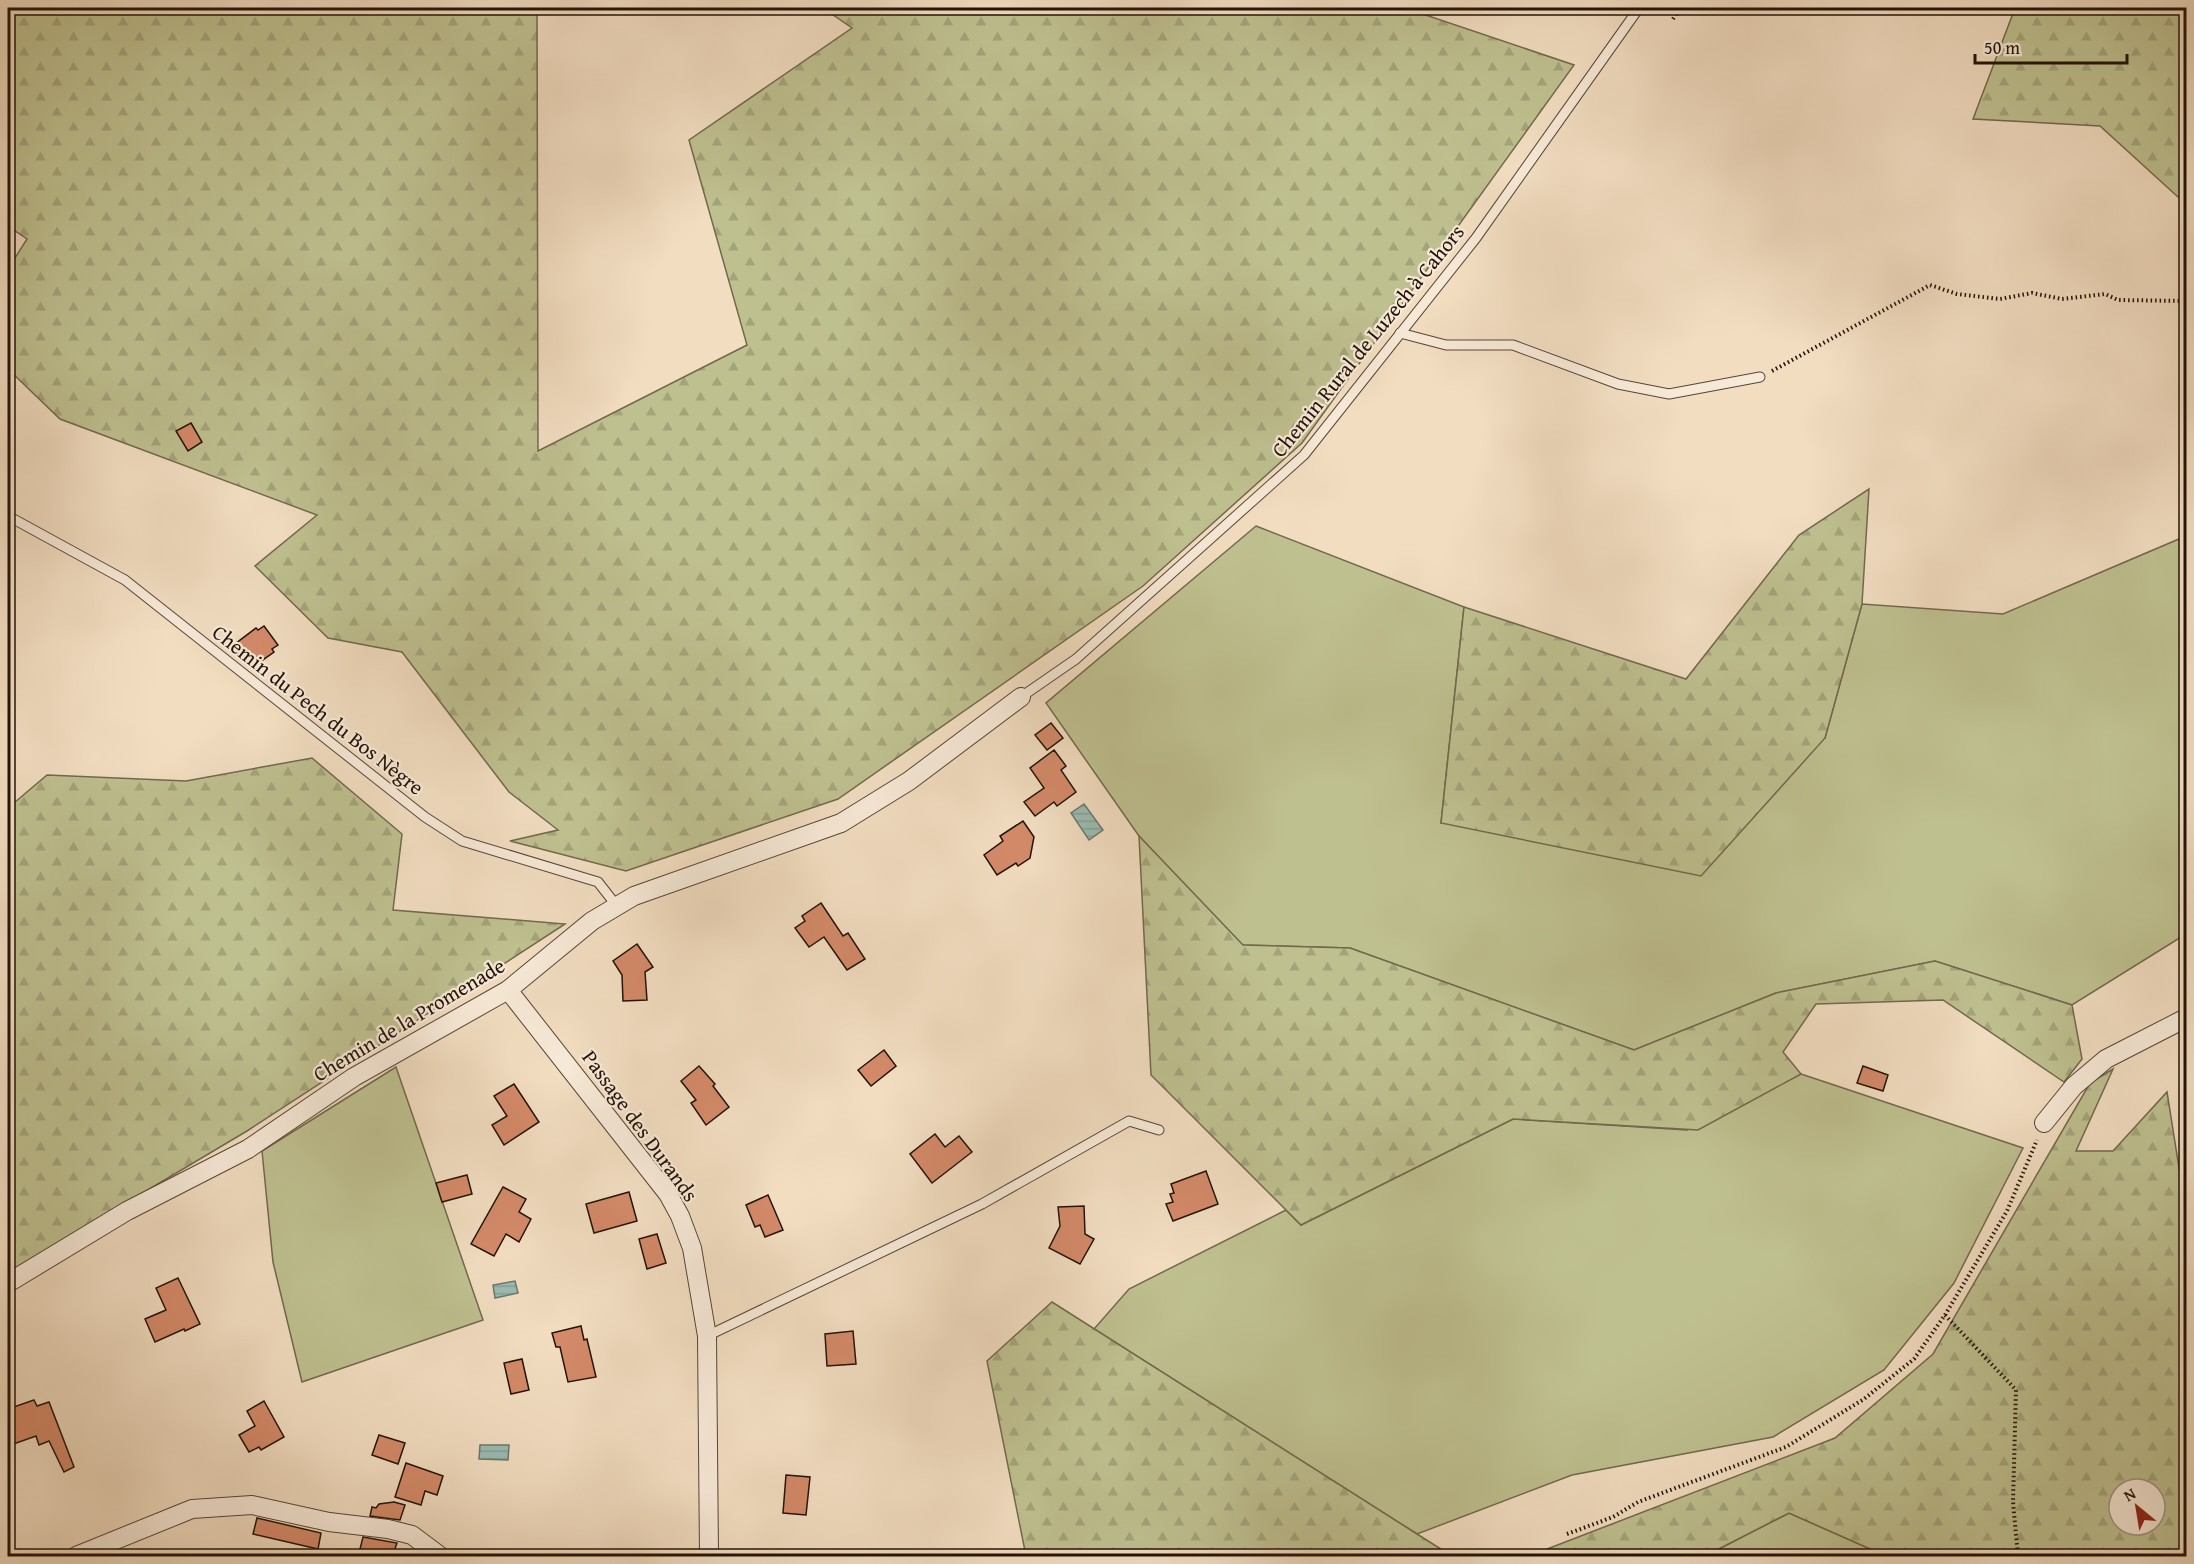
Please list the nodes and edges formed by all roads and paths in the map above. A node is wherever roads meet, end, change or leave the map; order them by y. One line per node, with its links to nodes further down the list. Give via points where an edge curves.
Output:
1 (1639, 8): 5 (lane, Chemin Rural de Luzech à Cahors, via 1476,238)
2 (1680, 8): 3 (path)
3 (1673, 19)
4 (2187, 301): 6 (path, via 2118,300 2105,294 2062,299 2032,293 2000,299 1957,294 1930,285)
5 (1400, 333): 6 (lane, via 1446,345 1513,345 1618,384 1669,394); 8 (lane, Chemin Rural de Luzech à Cahors, via 1304,455 1076,659)
6 (1760, 377)
7 (8, 516): 9 (lane, Chemin du Pech du Bos Nègre, via 125,580 425,817 462,841 598,882)
8 (1021, 697): 9 (street, Chemin de la Promenade, via 909,781 841,823)
9 (616, 905): 10 (street, Chemin de la Promenade)
10 (508, 990): 14 (street, Chemin de la Promenade, via 354,1077 248,1149 128,1211); 16 (street, Passage des Durands, via 668,1194 693,1248)
11 (2187, 1018): 12 (street, via 2106,1059 2074,1086)
12 (2044, 1123): 15 (path, via 2007,1211)
13 (1159, 1130): 16 (lane, via 1129,1121 982,1204)
14 (8, 1283)
15 (1945, 1315): 17 (path, via 1914,1359 1864,1399 1786,1447 1638,1502 1613,1517); 21 (path, via 2016,1390 2013,1502)
16 (707, 1336): 20 (street, Passage des Durands)
17 (1567, 1534)
18 (76, 1557): 19 (street, via 192,1509 252,1504 329,1522 412,1535)
19 (440, 1557)
20 (709, 1557)
21 (2018, 1557)

